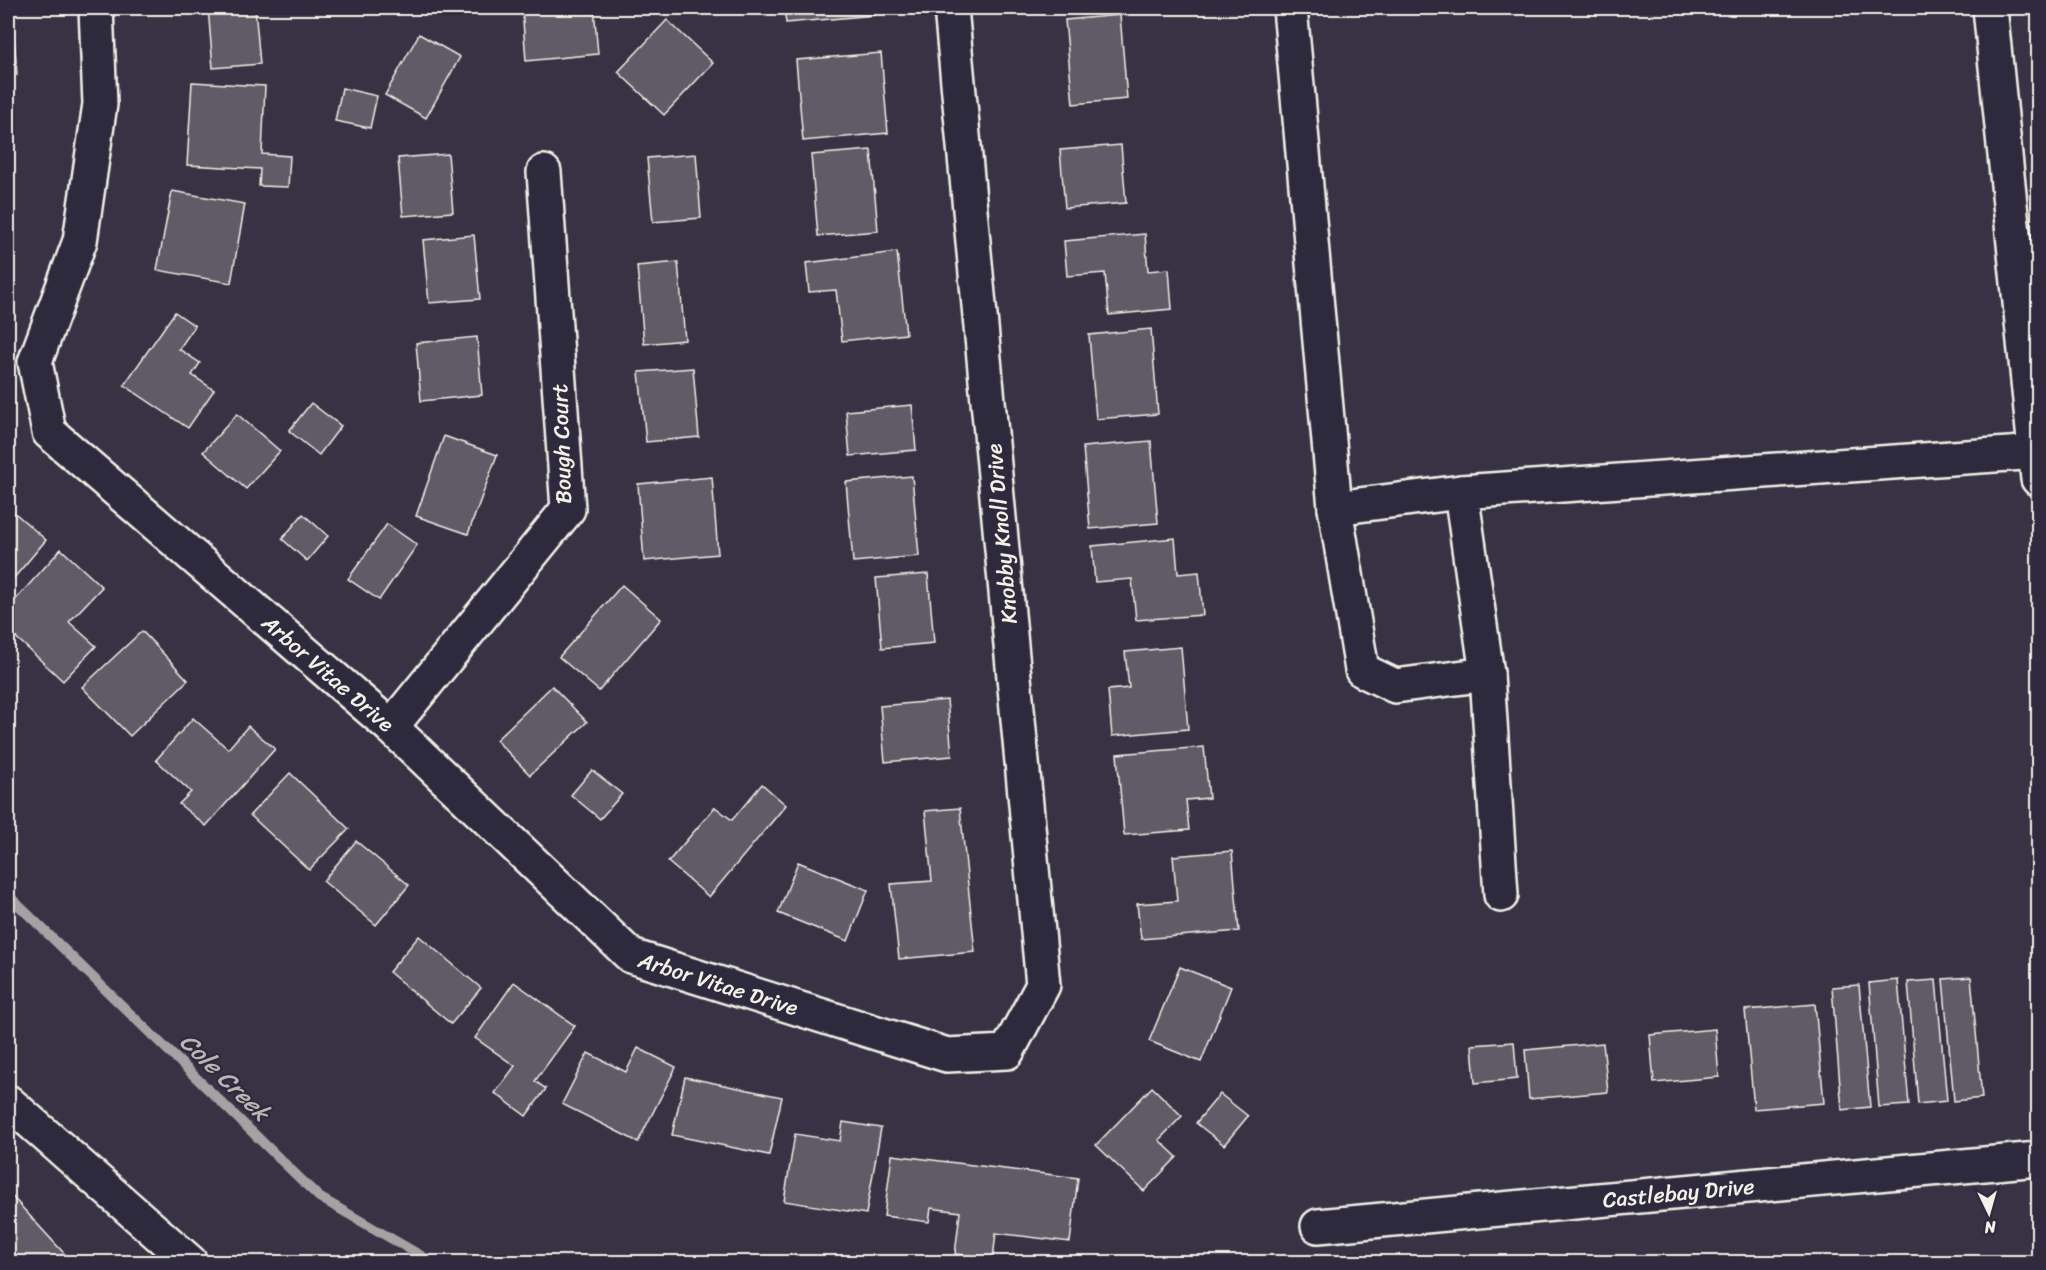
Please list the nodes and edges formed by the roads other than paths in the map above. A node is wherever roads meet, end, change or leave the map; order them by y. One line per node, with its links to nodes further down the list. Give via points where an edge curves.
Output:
1 (96, 8): 10 (street, Arbor Vitae Drive, via 100,104 80,241 36,362 49,432)
2 (951, 8): 12 (street, Knobby Knoll Drive, via 1043,985)
3 (1290, 8): 8 (street)
4 (1990, 8): 6 (street)
5 (544, 172): 10 (street, Bough Court, via 568,509)
6 (2038, 461): 7 (street)
7 (1461, 492): 8 (street); 9 (street)
8 (1335, 508): 9 (street, via 1362,670 1395,686)
9 (1487, 675): 11 (street)
10 (391, 727): 12 (street, Arbor Vitae Drive, via 631,956 947,1055)
11 (1501, 895)
12 (1007, 1052)
13 (8, 1102): 16 (street)
14 (2038, 1159): 15 (street, Castlebay Drive)
15 (1318, 1226)
16 (190, 1263)

